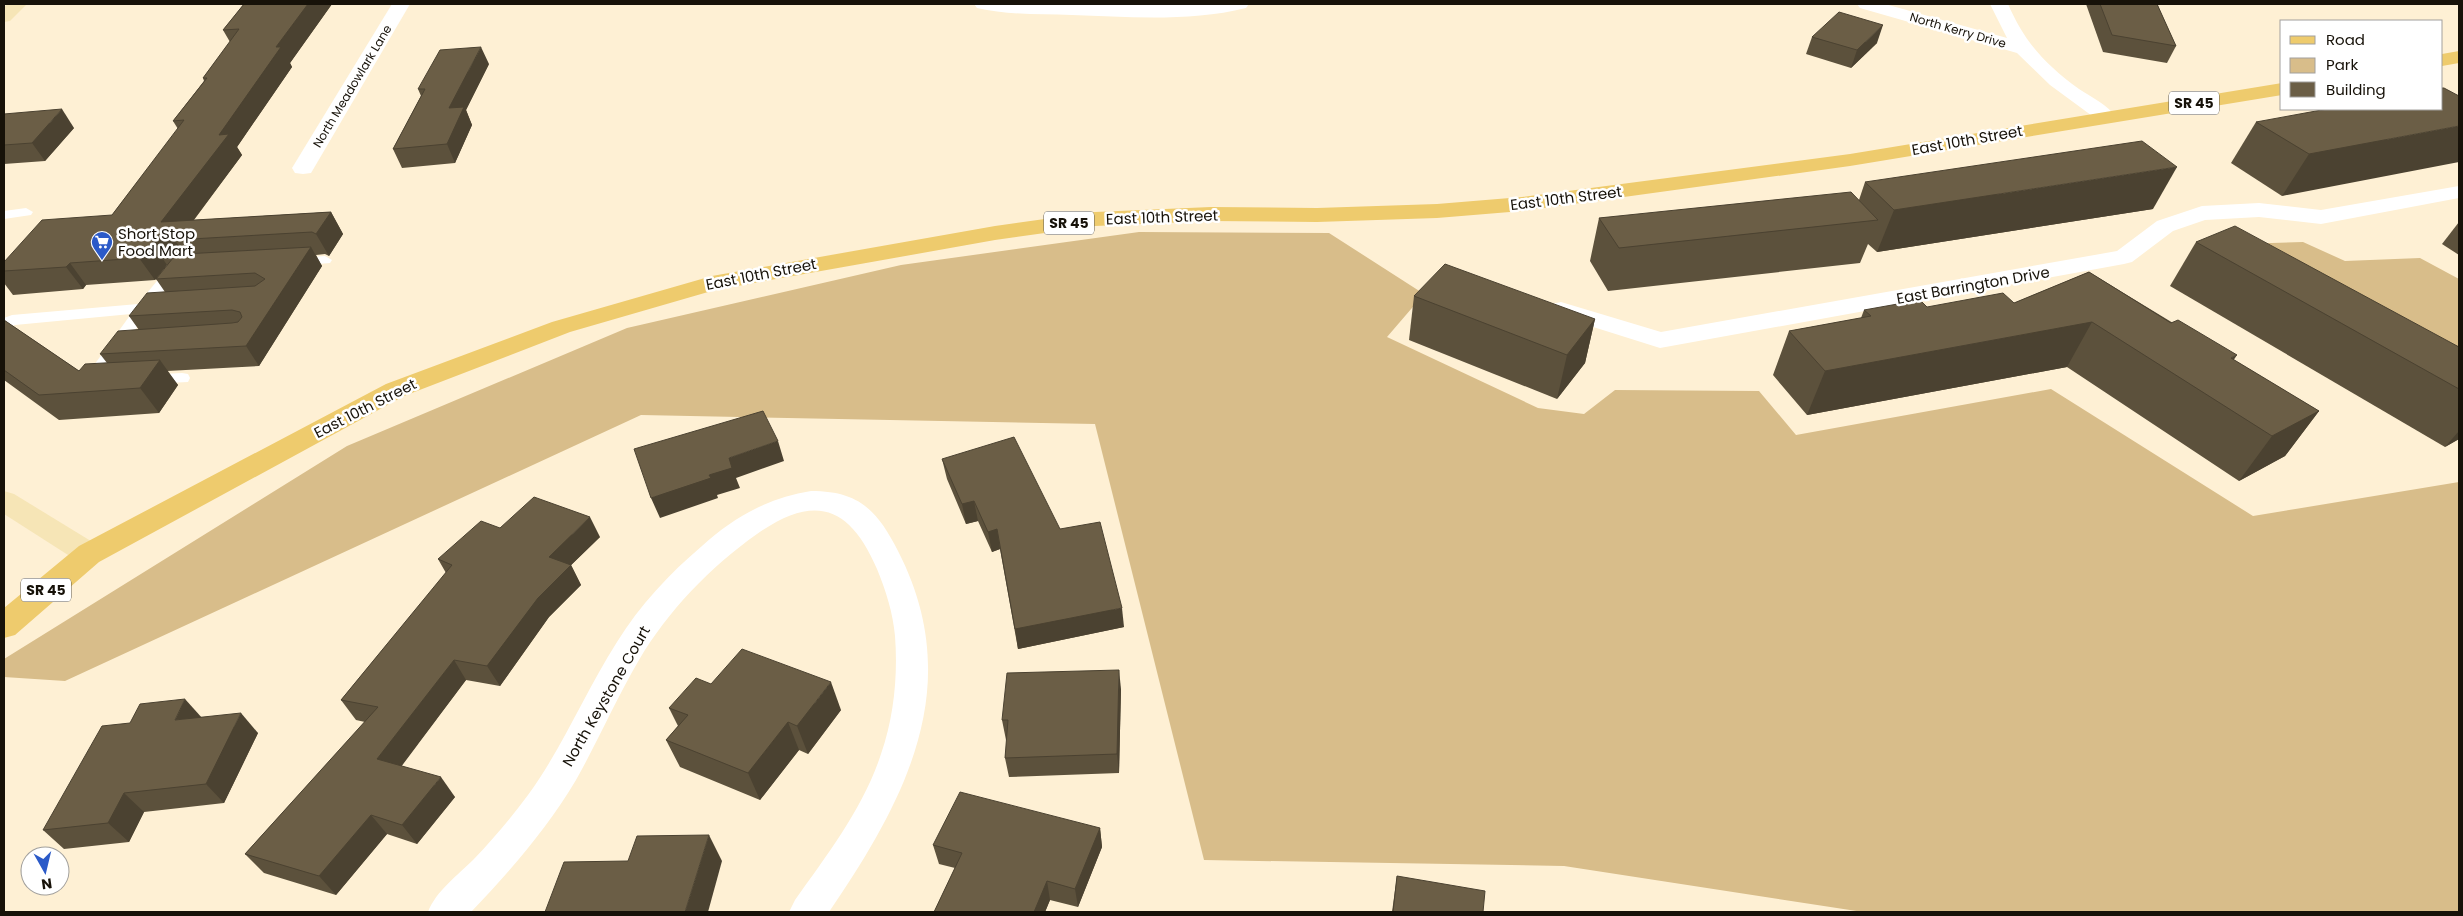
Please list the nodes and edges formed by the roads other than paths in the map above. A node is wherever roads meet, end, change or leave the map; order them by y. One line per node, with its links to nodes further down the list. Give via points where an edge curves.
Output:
1 (18, 4): 8 (main road)
2 (401, 4): 14 (street, North Meadowlark Lane)
3 (983, 4): 7 (street, via 1033,8)
4 (1240, 4): 7 (street, via 1212,8)
5 (1866, 4): 9 (street, North Kerry Drive)
6 (1999, 4): 9 (street)
7 (1158, 7)
8 (4, 17)
9 (2021, 48): 13 (street, via 2041,68)
10 (2459, 57): 11 (main road)
11 (2443, 60)
12 (2280, 89): 13 (main road, East 10th Street / SR 45)
13 (2106, 117): 29 (main road, East 10th Street / SR 45, via 1850,160 1522,204 1427,212 1211,214 1095,219 995,233 712,283 561,327 395,390)
14 (303, 168)
15 (2459, 192): 21 (street, East Barrington Drive, via 2321,217 2259,210 2202,213 2165,226 2124,257 1660,340)
16 (26, 212): 17 (lane)
17 (4, 214)
18 (325, 260): 19 (lane)
19 (278, 262)
20 (184, 265): 23 (lane)
21 (1538, 302)
22 (162, 307): 23 (lane)
23 (143, 308): 24 (lane); 26 (lane)
24 (7, 318)
25 (136, 343): 26 (lane)
26 (117, 345): 27 (lane, via 97,372 105,382)
27 (182, 378)
28 (4, 501): 29 (main road)
29 (89, 554): 30 (main road, East 10th Street / SR 45)
30 (4, 626)
31 (446, 912): 32 (street, North Keystone Court, via 523,829 552,789 640,631 669,597 703,562 762,516 778,508 820,502 839,504 856,511 868,527 899,585 909,618 912,650 904,734 890,773 865,824)
32 (808, 912)

